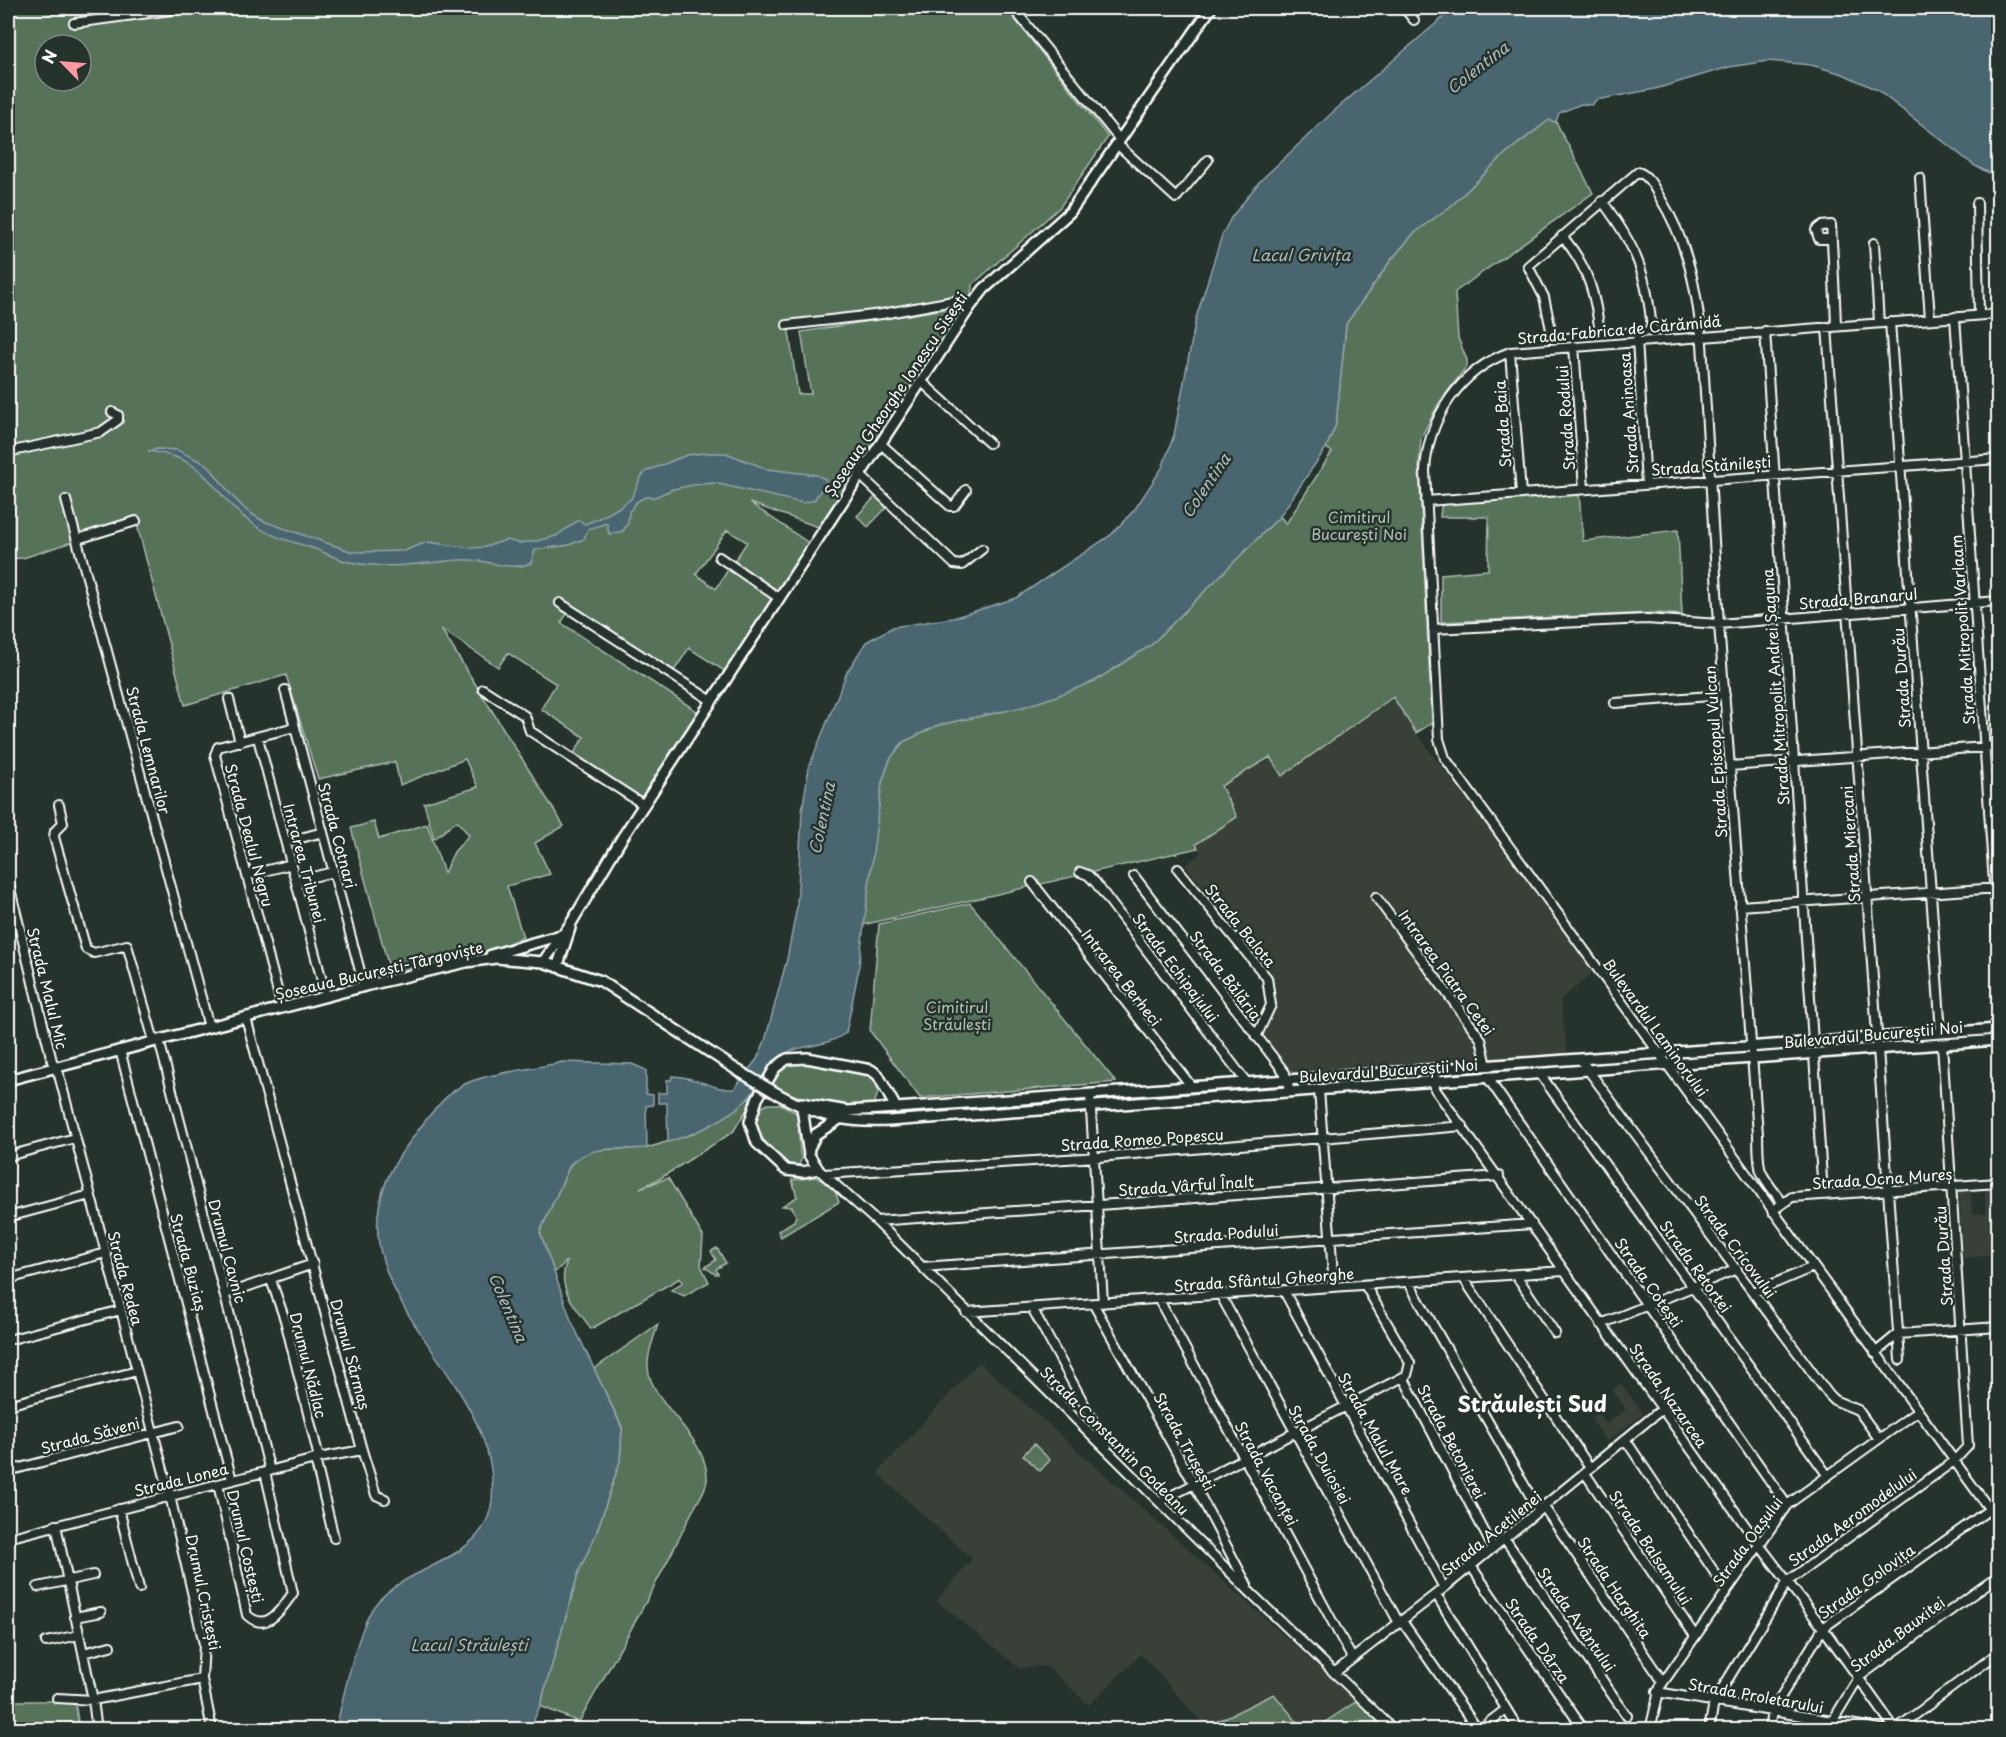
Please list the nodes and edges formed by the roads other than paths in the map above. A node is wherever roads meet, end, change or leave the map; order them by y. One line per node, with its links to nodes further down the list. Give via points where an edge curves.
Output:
1 (186, 8): 6 (street)
2 (1013, 8): 7 (street)
3 (1212, 8): 7 (main road, Șoseaua Gheorghe Ionescu Sisești)
4 (1404, 8): 5 (street)
5 (1414, 20)
6 (74, 22)
7 (1119, 142): 8 (street, via 1176,198); 15 (main road, Șoseaua Gheorghe Ionescu Sisești, via 1066,217)
8 (1208, 159)
9 (1920, 178): 18 (street)
10 (1602, 201): 12 (street); 25 (street, via 1641,264); 26 (street, Strada Episcopul Vulcan, via 1634,173 1645,175 1677,227 1692,271)
11 (1977, 203): 17 (street)
12 (1562, 236): 28 (street, via 1576,251 1588,276); 28 (street, Strada Fabrica de Cărămidă, via 1530,262 1529,268 1544,297 1551,338)
13 (1832, 238): 23 (street)
14 (1874, 243): 21 (street)
15 (970, 307): 22 (street, via 953,301 882,314); 32 (main road, Șoseaua Gheorghe Ionescu Sisești)
16 (1998, 314): 17 (street, Strada Fabrica de Cărămidă)
17 (1979, 315): 19 (street, Strada Fabrica de Cărămidă)
18 (1929, 316): 19 (street, Strada Fabrica de Cărămidă); 20 (street, Strada Fabrica de Cărămidă)
19 (1955, 317): 38 (street, Strada Mitropolit Varlaam)
20 (1890, 322): 21 (street, Strada Fabrica de Cărămidă); 39 (street, Strada Durău)
21 (1878, 323): 23 (street, Strada Fabrica de Cărămidă)
22 (788, 324)
23 (1836, 326): 24 (street, Strada Fabrica de Cărămidă)
24 (1827, 327): 27 (street, Strada Fabrica de Cărămidă); 40 (street, Strada Miercani)
25 (1652, 330): 26 (street, Strada Fabrica de Cărămidă); 28 (street, Strada Fabrica de Cărămidă)
26 (1701, 331): 27 (street, Strada Fabrica de Cărămidă); 29 (street, Strada Fabrica de Cărămidă); 43 (street, Strada Episcopul Vulcan)
27 (1765, 331): 41 (street, Strada Mitropolit Andrei Șaguna)
28 (1600, 335)
29 (1636, 340): 30 (street, Strada Fabrica de Cărămidă); 44 (street, Strada Aninoasa)
30 (1574, 346): 31 (street, Strada Fabrica de Cărămidă); 45 (street, Strada Rodului)
31 (1510, 352): 47 (street, Strada Baia); 49 (street, Strada Fabrica de Cărămidă, via 1471,374 1442,413 1426,454)
32 (921, 381): 34 (street); 35 (main road, Șoseaua Gheorghe Ionescu Sisești)
33 (112, 412): 36 (street, via 118,420 101,432)
34 (989, 443)
35 (881, 444): 42 (main road, Șoseaua Gheorghe Ionescu Sisești); 46 (street, via 950,506)
36 (8, 452)
37 (1998, 459): 38 (street, Strada Stănilești)
38 (1963, 462): 39 (street, Strada Stănilești); 57 (street, Strada Mitropolit Varlaam)
39 (1900, 466): 40 (street, Strada Stănilești); 58 (street, Strada Durău)
40 (1837, 470): 41 (street, Strada Stănilești); 59 (street, Strada Miercani)
41 (1774, 474): 43 (street, Strada Stănilești); 60 (street, Strada Mitropolit Andrei Șaguna)
42 (860, 475): 52 (street, via 954,564 962,565); 54 (main road, Șoseaua Gheorghe Ionescu Sisești)
43 (1710, 478): 44 (street, Strada Stănilești); 61 (street, Strada Episcopul Vulcan)
44 (1646, 484): 45 (street, Strada Stănilești)
45 (1584, 489): 47 (street, Strada Stănilești)
46 (966, 490)
47 (1521, 494): 49 (street, Strada Stănilești)
48 (66, 500): 51 (street, Strada Lemnarilor)
49 (1426, 501): 62 (street, Bulevardul Laminorului)
50 (136, 521): 51 (street)
51 (78, 539): 107 (street, Strada Lemnarilor)
52 (982, 549)
53 (718, 557): 54 (street)
54 (779, 598): 67 (main road, Șoseaua Gheorghe Ionescu Sisești)
55 (1998, 601): 57 (street, Strada Branarul)
56 (560, 603): 67 (street)
57 (1973, 603): 58 (street, Strada Branarul); 73 (street, Strada Mitropolit Varlaam)
58 (1910, 608): 59 (street, Strada Branarul); 74 (street, Strada Durău)
59 (1848, 612): 60 (street, Strada Branarul); 75 (street, Strada Miercani)
60 (1784, 618): 61 (street, Strada Branarul); 76 (street, Strada Mitropolit Andrei Șaguna)
61 (1719, 624): 62 (street, Strada Branarul, via 1659,619); 65 (street, Strada Episcopul Vulcan)
62 (1433, 629): 114 (street, Bulevardul Laminorului, via 1439,739 1445,758)
63 (483, 689): 79 (street, via 525,716 530,731)
64 (285, 690): 69 (street, Strada Cotnari)
65 (1725, 695): 68 (street); 77 (street, Strada Episcopul Vulcan)
66 (229, 699): 71 (street)
67 (712, 701): 79 (main road, Șoseaua Gheorghe Ionescu Sisești)
68 (1615, 703)
69 (295, 727): 70 (street, Strada Dealul Negru); 80 (street, Strada Cotnari)
70 (258, 738): 71 (street, Strada Dealul Negru); 81 (street, Intrarea Tribunei)
71 (240, 742): 86 (street, Strada Dealul Negru, via 218,747 215,755)
72 (1998, 746): 73 (street)
73 (1984, 748): 74 (street); 91 (street, Strada Mitropolit Varlaam)
74 (1920, 752): 75 (street); 92 (street, Strada Durău)
75 (1857, 757): 76 (street); 94 (street, Strada Miercani)
76 (1794, 761): 77 (street); 95 (street, Strada Mitropolit Andrei Șaguna)
77 (1730, 766): 96 (street, Strada Episcopul Vulcan)
78 (59, 805): 112 (street, Drumul Cavnic, via 63,823 54,837 86,950 94,953 127,945)
79 (644, 805): 97 (main road, Șoseaua Gheorghe Ionescu Sisești)
80 (323, 832): 81 (street); 84 (street, Strada Cotnari)
81 (286, 842): 82 (street, Intrarea Tribunei)
82 (292, 864): 86 (street); 89 (street, Intrarea Tribunei)
83 (1178, 869): 110 (street, Strada Balota, via 1267,978 1271,1005)
84 (333, 872): 89 (street); 103 (street, Strada Cotnari)
85 (1080, 872): 136 (street, Strada Echipajului, via 1095,882)
86 (248, 875): 105 (street, Strada Dealul Negru)
87 (1134, 876): 110 (street, Strada Bălăria)
88 (8, 880): 127 (street, Strada Malul Mic)
89 (296, 881): 104 (street, Intrarea Tribunei)
90 (1032, 882): 137 (street, Intrarea Berheci)
91 (1996, 888): 92 (street); 99 (street, Strada Mitropolit Varlaam)
92 (1931, 893): 94 (street); 109 (street, Strada Durău)
93 (1376, 897): 126 (street, Intrarea Piatra Cetei, via 1481,1039)
94 (1867, 897): 95 (street); 111 (street, Strada Miercani)
95 (1804, 902): 96 (street); 115 (street, Strada Mitropolit Andrei Șaguna)
96 (1740, 906): 117 (street, Strada Episcopul Vulcan)
97 (570, 925): 98 (main road, Șoseaua Gheorghe Ionescu Sisești); 102 (main road, Șoseaua Gheorghe Ionescu Sisești)
98 (561, 935): 100 (main road); 101 (main road, Șoseaua Gheorghe Ionescu Sisești)
99 (1998, 941)
100 (481, 959): 101 (main road, Șoseaua București-Târgoviște); 103 (main road, Șoseaua București-Târgoviște)
101 (543, 962): 102 (main road, Șoseaua București-Târgoviște)
102 (558, 965): 129 (main road, Șoseaua București-Târgoviște, via 614,988)
103 (364, 986): 104 (main road, Șoseaua București-Târgoviște)
104 (326, 996): 105 (main road, Șoseaua București-Târgoviște)
105 (282, 1008): 106 (main road, Șoseaua București-Târgoviște)
106 (246, 1018): 107 (main road, Șoseaua București-Târgoviște); 171 (street, Drumul Sărmaș)
107 (210, 1027): 112 (main road, Șoseaua București-Târgoviște)
108 (1998, 1029): 109 (main road, Bulevardul Bucureștii Noi)
109 (1941, 1033): 111 (main road, Bulevardul Bucureștii Noi)
110 (1256, 1037): 134 (street, Strada Bălăria)
111 (1877, 1037): 115 (main road, Bulevardul Bucureștii Noi); 119 (street, Strada Miercani)
112 (156, 1040): 118 (main road, Șoseaua București-Târgoviște); 186 (street, Drumul Cavnic)
113 (1998, 1040): 116 (main road, Bulevardul Bucureștii Noi)
114 (1649, 1041): 120 (street, Bulevardul Laminorului); 121 (street)
115 (1813, 1042): 117 (main road, Bulevardul Bucureștii Noi)
116 (1942, 1044): 119 (main road, Bulevardul Bucureștii Noi); 157 (street, Strada Durău)
117 (1752, 1046): 120 (main road, Bulevardul Bucureștii Noi); 124 (street, Strada Episcopul Vulcan)
118 (120, 1050): 127 (main road, Șoseaua București-Târgoviște); 223 (street, Strada Buziaș)
119 (1877, 1050): 122 (main road, Bulevardul Bucureștii Noi); 159 (street, Strada Miercani)
120 (1658, 1053): 121 (main road, Bulevardul Bucureștii Noi); 125 (street, Bulevardul Laminorului)
121 (1644, 1054): 123 (main road, Bulevardul Bucureștii Noi)
122 (1814, 1055): 124 (main road, Bulevardul Bucureștii Noi); 161 (street)
123 (1580, 1059): 126 (main road, Bulevardul Bucureștii Noi); 128 (street, Strada Cricovului)
124 (1753, 1059): 125 (main road, Bulevardul Bucureștii Noi); 162 (street, Strada Episcopul Vulcan, via 1758,1167)
125 (1666, 1064): 128 (main road, Bulevardul Bucureștii Noi); 164 (street, Bulevardul Laminorului)
126 (1487, 1066): 130 (main road, Bulevardul Bucureștii Noi)
127 (55, 1067): 133 (main road, Șoseaua București-Târgoviște); 149 (street, Strada Redea)
128 (1587, 1069): 131 (main road, Bulevardul Bucureștii Noi); 174 (street, Strada Cricovului)
129 (737, 1070): 142 (main road, Bulevardul Bucureștii Noi, bridge)
130 (1434, 1071): 134 (main road, Bulevardul Bucureștii Noi); 135 (street, Strada Nazarcea)
131 (1540, 1074): 132 (main road, Bulevardul Bucureștii Noi); 182 (street, Strada Retortei)
132 (1487, 1077): 135 (main road, Bulevardul Bucureștii Noi); 191 (street, Strada Cotești)
133 (8, 1080)
134 (1288, 1080): 136 (main road, Bulevardul Bucureștii Noi); 140 (street, Strada Bălăria)
135 (1434, 1082): 139 (main road, Bulevardul Bucureștii Noi); 148 (street, Strada Nazarcea)
136 (1247, 1083): 137 (main road, Bulevardul Bucureștii Noi)
137 (1192, 1087): 141 (main road, Bulevardul Bucureștii Noi)
138 (884, 1090): 145 (main road); 146 (main road); 154 (main road, via 871,1070 801,1058 787,1059 775,1068 752,1111 753,1135 786,1170)
139 (1319, 1090): 140 (main road, Bulevardul Bucureștii Noi); 150 (street)
140 (1290, 1092): 143 (main road, Bulevardul Bucureștii Noi)
141 (1090, 1094): 143 (street); 145 (main road, Bulevardul Bucureștii Noi)
142 (780, 1096): 144 (main road, Bulevardul Bucureștii Noi); 146 (main road, Bulevardul Bucureștii Noi, via 836,1110)
143 (1090, 1107): 147 (main road, Bulevardul Bucureștii Noi, via 890,1121); 153 (street)
144 (802, 1108): 147 (main road, Bulevardul Bucureștii Noi); 151 (main road)
145 (896, 1108): 146 (main road, Bulevardul Bucureștii Noi)
146 (875, 1109)
147 (838, 1120): 151 (main road, via 816,1134)
148 (1462, 1126): 150 (street, Strada Romeo Popescu); 155 (street, Strada Nazarcea)
149 (75, 1138): 152 (street); 160 (street, Strada Redea)
150 (1324, 1139): 153 (street, Strada Romeo Popescu); 158 (street)
151 (808, 1150): 154 (main road)
152 (8, 1156)
153 (1093, 1157): 154 (street, Strada Romeo Popescu); 163 (street)
154 (821, 1172): 166 (street, Strada Constantin Godeanu)
155 (1499, 1176): 158 (street, Strada Vârful Înalt); 167 (street, Strada Nazarcea)
156 (1998, 1183): 157 (street, Strada Ocna Mureș)
157 (1952, 1186): 159 (street, Strada Ocna Mureș); 197 (street, Strada Durău)
158 (1327, 1188): 163 (street, Strada Vârful Înalt); 168 (street)
159 (1888, 1190): 161 (street, Strada Ocna Mureș); 199 (street, Strada Miercani)
160 (90, 1195): 165 (street); 169 (street, Strada Redea)
161 (1823, 1195): 162 (street, Strada Ocna Mureș, via 1792,1197)
162 (1782, 1202): 164 (street, Strada Ocna Mureș)
163 (1096, 1206): 166 (street, Strada Vârful Înalt); 170 (street)
164 (1772, 1211): 173 (street, Bulevardul Laminorului)
165 (8, 1217)
166 (876, 1221): 172 (street, Strada Constantin Godeanu)
167 (1532, 1224): 168 (street, Strada Podului); 175 (street, Strada Nazarcea)
168 (1331, 1238): 170 (street, Strada Podului); 183 (street)
169 (106, 1253): 177 (street); 193 (street, Strada Redea)
170 (1099, 1255): 172 (street, Strada Podului); 189 (street)
171 (313, 1264): 179 (street); 214 (street, Drumul Sărmaș)
172 (922, 1267): 194 (street, Strada Constantin Godeanu)
173 (1813, 1267): 185 (street); 201 (street, Bulevardul Laminorului)
174 (1737, 1269): 182 (street); 185 (street, Strada Cricovului)
175 (1564, 1271): 176 (street, Strada Sfântul Gheorghe); 195 (street, Strada Nazarcea)
176 (1516, 1275): 178 (street, Strada Sfântul Gheorghe); 198 (street)
177 (8, 1279)
178 (1464, 1279): 180 (street, Strada Sfântul Gheorghe); 219 (street, Strada Balsamului)
179 (271, 1280): 186 (street); 216 (street, Drumul Nădlac, via 285,1320)
180 (1409, 1282): 181 (street, Strada Sfântul Gheorghe); 231 (street, Strada Harghita)
181 (1365, 1285): 183 (street, Strada Sfântul Gheorghe); 204 (street, Strada Betonierei, via 1410,1363 1410,1371)
182 (1694, 1286): 191 (street); 222 (street, Strada Retortei)
183 (1334, 1287): 184 (street, Strada Sfântul Gheorghe)
184 (1284, 1291): 187 (street, Strada Sfântul Gheorghe); 206 (street, Strada Malul Mare)
185 (1754, 1292): 213 (street, Strada Cricovului, via 1829,1395 1858,1410)
186 (226, 1294): 221 (street, Drumul Cavnic)
187 (1221, 1296): 188 (street, Strada Sfântul Gheorghe); 211 (street, Strada Duiosiei)
188 (1159, 1300): 189 (street, Strada Sfântul Gheorghe); 217 (street, Strada Vacanței)
189 (1103, 1303): 190 (street, Strada Sfântul Gheorghe)
190 (1094, 1305): 192 (street, Strada Sfântul Gheorghe); 225 (street, Strada Trușești)
191 (1648, 1305): 195 (street); 229 (street, Strada Cotești)
192 (1032, 1308): 194 (street, Strada Sfântul Gheorghe); 215 (street)
193 (121, 1310): 200 (street); 203 (street, Strada Redea)
194 (966, 1312): 215 (street, Strada Constantin Godeanu)
195 (1601, 1324): 207 (street, Strada Nazarcea)
196 (1998, 1327): 197 (street)
197 (1962, 1330): 199 (street); 218 (street, Strada Durău, via 1970,1442)
198 (1555, 1333)
199 (1898, 1334): 201 (street); 202 (street, Strada Miercani)
200 (8, 1340)
201 (1875, 1353): 208 (street, Bulevardul Laminorului)
202 (1900, 1360)
203 (137, 1371): 205 (street); 210 (street, Strada Redea)
204 (1403, 1377): 206 (street); 239 (street, Strada Betonierei)
205 (8, 1405)
206 (1346, 1406): 211 (street); 247 (street, Strada Malul Mare)
207 (1662, 1409): 212 (street, Strada Acetilenei); 238 (street, Strada Nazarcea)
208 (1918, 1411): 213 (street, Strada Oașului); 218 (street, Bulevardul Laminorului)
209 (179, 1426): 210 (street, Strada Săveni)
210 (153, 1433): 220 (street, Strada Săveni); 226 (street, Strada Redea)
211 (1293, 1433): 217 (street); 254 (street, Strada Duiosiei)
212 (1625, 1439): 219 (street, Strada Acetilenei); 248 (street)
213 (1879, 1439): 222 (street, Strada Oașului)
214 (362, 1450): 216 (street, Strada Lonea); 227 (street, Drumul Sărmaș, via 376,1495)
215 (1112, 1454): 228 (street, Strada Constantin Godeanu)
216 (317, 1458): 221 (street, Strada Lonea); 236 (street, Drumul Nădlac)
217 (1245, 1460): 225 (street); 262 (street, Strada Vacanței)
218 (1954, 1461): 232 (street, Bulevardul Laminorului); 244 (street, Strada Aeromodelului)
219 (1588, 1470): 231 (street, Strada Acetilenei); 257 (street, Strada Balsamului)
220 (8, 1471)
221 (267, 1471): 223 (street, Strada Lonea); 252 (street, Drumul Cavnic, via 293,1593 269,1621 260,1622)
222 (1828, 1476): 229 (street, Strada Oașului)
223 (232, 1480): 224 (street, Strada Lonea)
224 (218, 1484): 226 (street, Strada Lonea); 252 (street, Drumul Costești)
225 (1194, 1484): 228 (street); 249 (street, Strada Trușești)
226 (170, 1496): 230 (street, Strada Lonea); 265 (street, Drumul Cristești, via 204,1644)
227 (385, 1499)
228 (1159, 1503): 249 (street, Strada Constantin Godeanu)
229 (1787, 1505): 238 (street, Strada Oașului)
230 (119, 1509): 234 (street, Strada Lonea); 246 (street)
231 (1542, 1509): 237 (street, Strada Acetilenei); 266 (street, Strada Harghita)
232 (1990, 1509): 233 (street, Bulevardul Laminorului); 255 (street, Strada Golovița)
233 (1998, 1521)
234 (56, 1525): 235 (street, Strada Lonea); 243 (street)
235 (8, 1538)
236 (334, 1538)
237 (1505, 1539): 239 (street, Strada Acetilenei); 273 (street, Strada Avântului)
238 (1759, 1544): 244 (street, Strada Nazarcea); 248 (street, Strada Oașului)
239 (1494, 1548): 240 (street, Strada Acetilenei)
240 (1471, 1566): 247 (street, Strada Acetilenei); 281 (street, Strada Dârza)
241 (93, 1575): 243 (street)
242 (1998, 1576): 264 (street, Strada Bauxitei)
243 (68, 1581): 245 (street); 253 (street)
244 (1788, 1581): 255 (street, Strada Nazarcea); 270 (street, Strada Aeromodelului)
245 (38, 1587)
246 (139, 1588)
247 (1444, 1588): 250 (street, Strada Acetilenei)
248 (1727, 1590): 257 (street, Strada Oașului)
249 (1250, 1592): 263 (street, Strada Constantin Godeanu)
250 (1436, 1594): 254 (street, Strada Acetilenei); 271 (street)
251 (101, 1612): 253 (street)
252 (247, 1615)
253 (75, 1617): 256 (street)
254 (1400, 1622): 262 (street, Strada Acetilenei); 279 (street, Strada Duiosiei)
255 (1823, 1628): 264 (street, Strada Nazarcea); 272 (street, Strada Golovița)
256 (79, 1635): 258 (street); 260 (street)
257 (1695, 1636): 266 (street, Strada Oașului)
258 (46, 1642)
259 (110, 1647): 260 (street)
260 (83, 1653): 269 (street)
261 (1998, 1653): 276 (street)
262 (1352, 1658): 263 (street, Strada Acetilenei)
263 (1334, 1673): 278 (street, Strada Constantin Godeanu)
264 (1859, 1677): 274 (street, Strada Bauxitei); 276 (street, Strada Nazarcea)
265 (202, 1679): 269 (street); 275 (street, Drumul Cristești)
266 (1663, 1682): 267 (street, Strada Oașului)
267 (1657, 1692): 270 (street, Strada Proletarului); 282 (street, Strada Oașului)
268 (57, 1698): 269 (street)
269 (93, 1700): 277 (street)
270 (1714, 1702): 272 (street, Strada Proletarului); 283 (street, Strada Aeromodelului)
271 (1505, 1710): 279 (street); 280 (street)
272 (1772, 1711): 274 (street, Strada Proletarului); 284 (street, Strada Golovița)
273 (1627, 1716)
274 (1832, 1726): 276 (street, Strada Proletarului)
275 (211, 1729)
276 (1892, 1729)
277 (97, 1730)
278 (1394, 1730)
279 (1479, 1730)
280 (1519, 1730)
281 (1584, 1730)
282 (1650, 1730)
283 (1709, 1730)
284 (1769, 1730)

